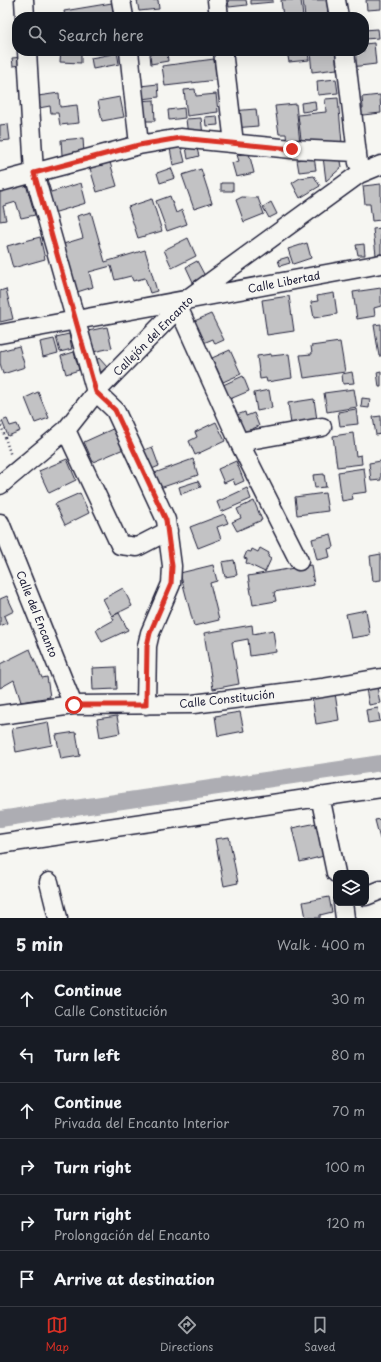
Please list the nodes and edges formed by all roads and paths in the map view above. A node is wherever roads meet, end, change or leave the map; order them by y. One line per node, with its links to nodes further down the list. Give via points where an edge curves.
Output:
1 (24, 0): 5 (street)
2 (121, 0): 6 (street)
3 (217, 0): 7 (street)
4 (336, 0): 8 (street)
5 (25, 12)
6 (123, 12)
7 (218, 12)
8 (338, 12)
9 (27, 56): 17 (street)
10 (130, 56): 14 (street)
11 (224, 56): 13 (street)
12 (346, 56): 15 (street)
13 (234, 143): 14 (street, via 180,138); 15 (street)
14 (139, 145): 17 (street)
15 (357, 152): 18 (street)
16 (381, 165): 18 (street, Callejón del Encanto)
17 (34, 173): 19 (street); 22 (street)
18 (359, 174): 21 (street, Callejón del Encanto)
19 (0, 182)
20 (381, 264): 21 (street, Calle Libertad)
21 (182, 304): 22 (street, Calle Libertad); 24 (street, Callejón del Encanto); 28 (street)
22 (77, 321): 23 (street, Calle Libertad); 24 (street)
23 (0, 334)
24 (96, 392): 27 (street, Callejón del Encanto); 32 (street, via 115,410 166,520)
25 (0, 422): 29 (path)
26 (322, 427): 28 (street)
27 (66, 430): 29 (street, Callejón del Encanto); 32 (street, via 120,545 137,547)
28 (239, 442): 33 (street)
29 (16, 471): 30 (street, Callejón del Encanto)
30 (0, 485)
31 (0, 523): 35 (street, Calle del Encanto)
32 (168, 531): 36 (street, via 172,566 171,584 147,646)
33 (299, 560)
34 (381, 678): 36 (street, Calle Constitución, via 193,704)
35 (74, 705): 36 (street, Calle Constitución); 37 (street, Calle Constitución)
36 (146, 705)
37 (0, 716)
38 (381, 788): 39 (street)
39 (320, 796): 40 (street); 41 (street)
40 (0, 844)
41 (335, 870)
42 (49, 882): 45 (street)
43 (381, 890): 44 (street)
44 (369, 895)
45 (58, 918)

